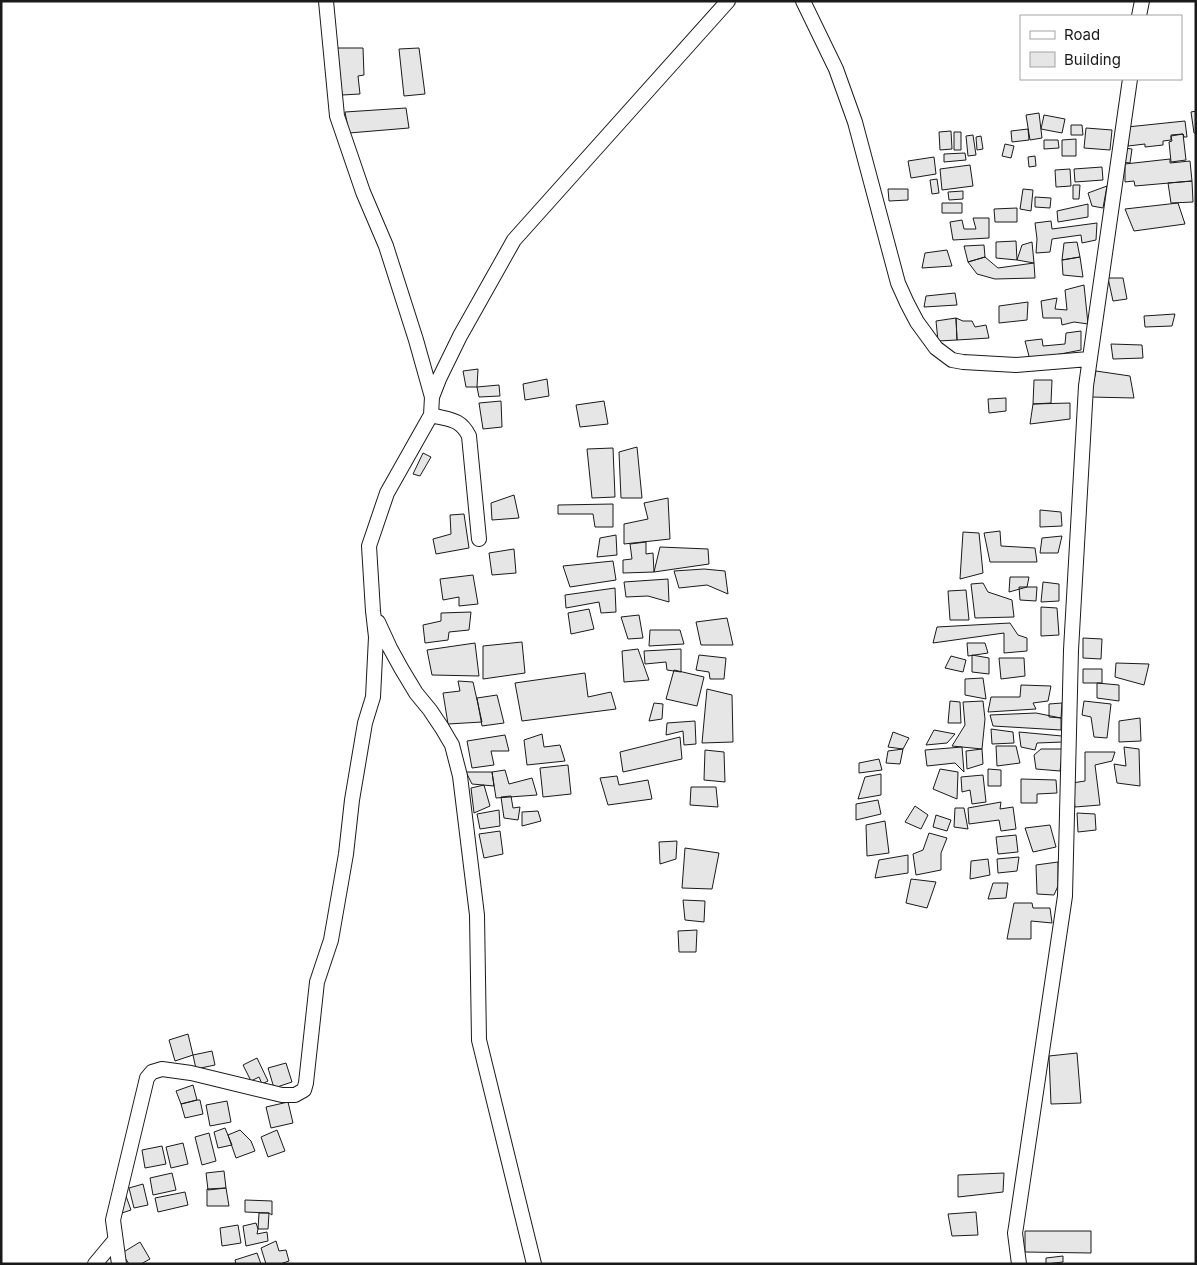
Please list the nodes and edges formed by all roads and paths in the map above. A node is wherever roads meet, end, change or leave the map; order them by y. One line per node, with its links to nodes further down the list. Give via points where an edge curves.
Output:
1 (326, 1): 8 (street, via 337,116 386,246)
2 (728, 1): 8 (street, via 514,240 460,336)
3 (803, 1): 7 (street, via 836,69 855,122 898,283 917,322 936,348 952,360 963,362 1028,365)
4 (1142, 1): 5 (street)
5 (1139, 15)
6 (1130, 80): 7 (street)
7 (1089, 359): 16 (street, via 1071,650 1065,896 1016,1227)
8 (432, 397): 9 (street)
9 (431, 415): 10 (street, via 458,422 469,436); 11 (street, via 387,493 369,546)
10 (479, 539)
11 (373, 610): 12 (street, via 376,637 373,696 352,800 332,940 317,982 304,1090 295,1095 282,1095 191,1073 162,1069 152,1072 147,1078 113,1220); 15 (street, via 401,668 452,745 460,776 477,915 479,1040)
12 (115, 1240): 13 (street); 14 (street)
13 (95, 1264)
14 (119, 1264)
15 (534, 1264)
16 (1019, 1264)

